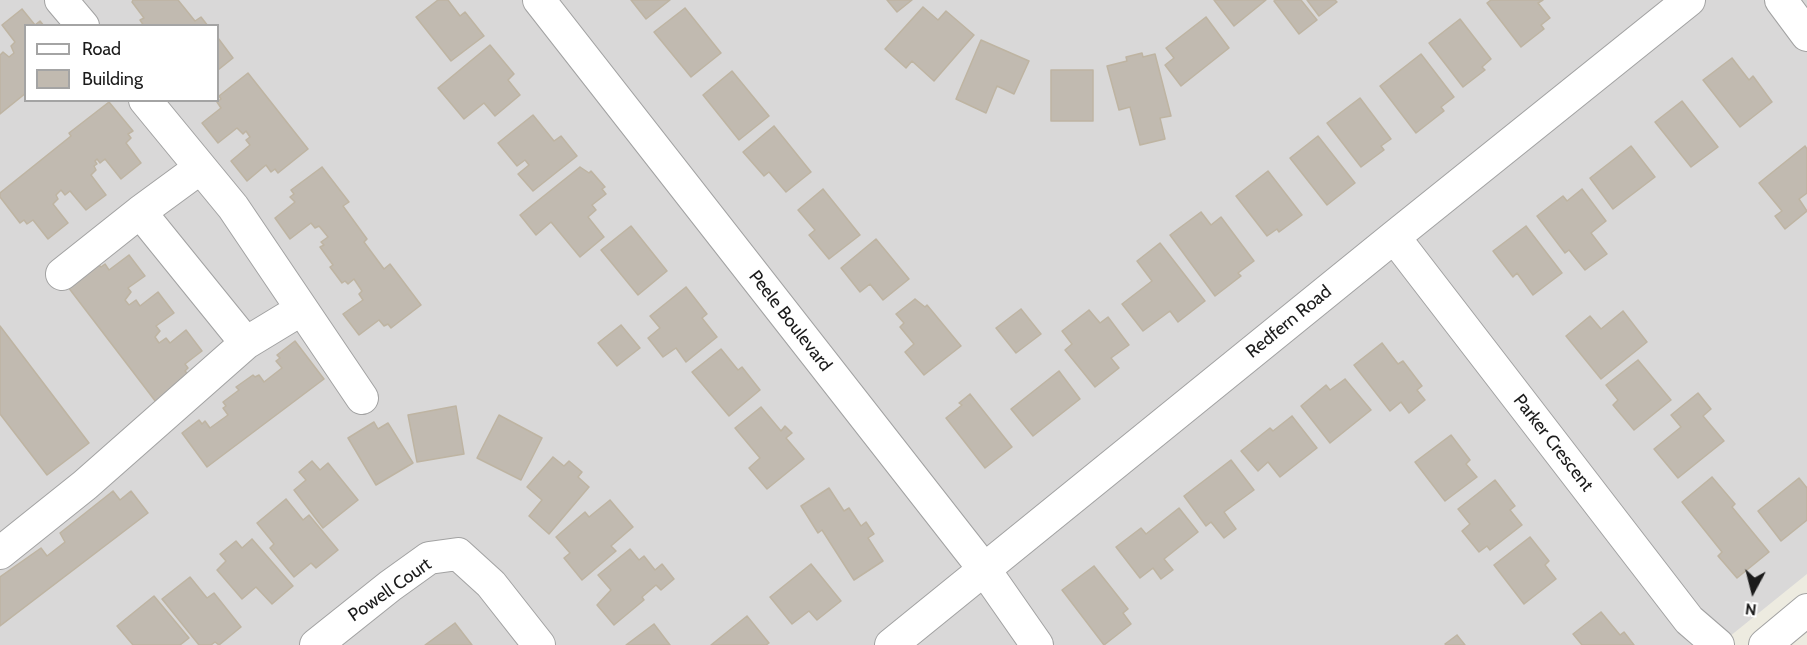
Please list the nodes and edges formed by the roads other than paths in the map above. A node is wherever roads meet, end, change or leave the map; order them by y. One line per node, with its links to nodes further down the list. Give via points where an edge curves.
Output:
1 (61, 0): 5 (street)
2 (539, 0): 16 (street, Peele Boulevard)
3 (1689, 0): 10 (street, Redfern Road)
4 (1781, 0): 6 (street)
5 (80, 24)
6 (1807, 35)
7 (147, 102): 8 (street)
8 (200, 168): 9 (street); 12 (street, via 233,207)
9 (140, 212): 11 (street); 13 (street)
10 (1394, 237): 16 (street, Redfern Road); 22 (street, Parker Crescent, via 1689,620)
11 (62, 274)
12 (302, 309): 13 (street); 14 (street)
13 (246, 343): 15 (street, via 85,485)
14 (362, 398)
15 (0, 553)
16 (984, 569): 20 (street, Redfern Road); 21 (street, Peele Boulevard)
17 (1807, 610): 23 (street)
18 (316, 645): 19 (street, Powell Court, via 429,558 458,554 491,584)
19 (538, 645)
20 (891, 645)
21 (1037, 645)
22 (1718, 645)
23 (1765, 645)

